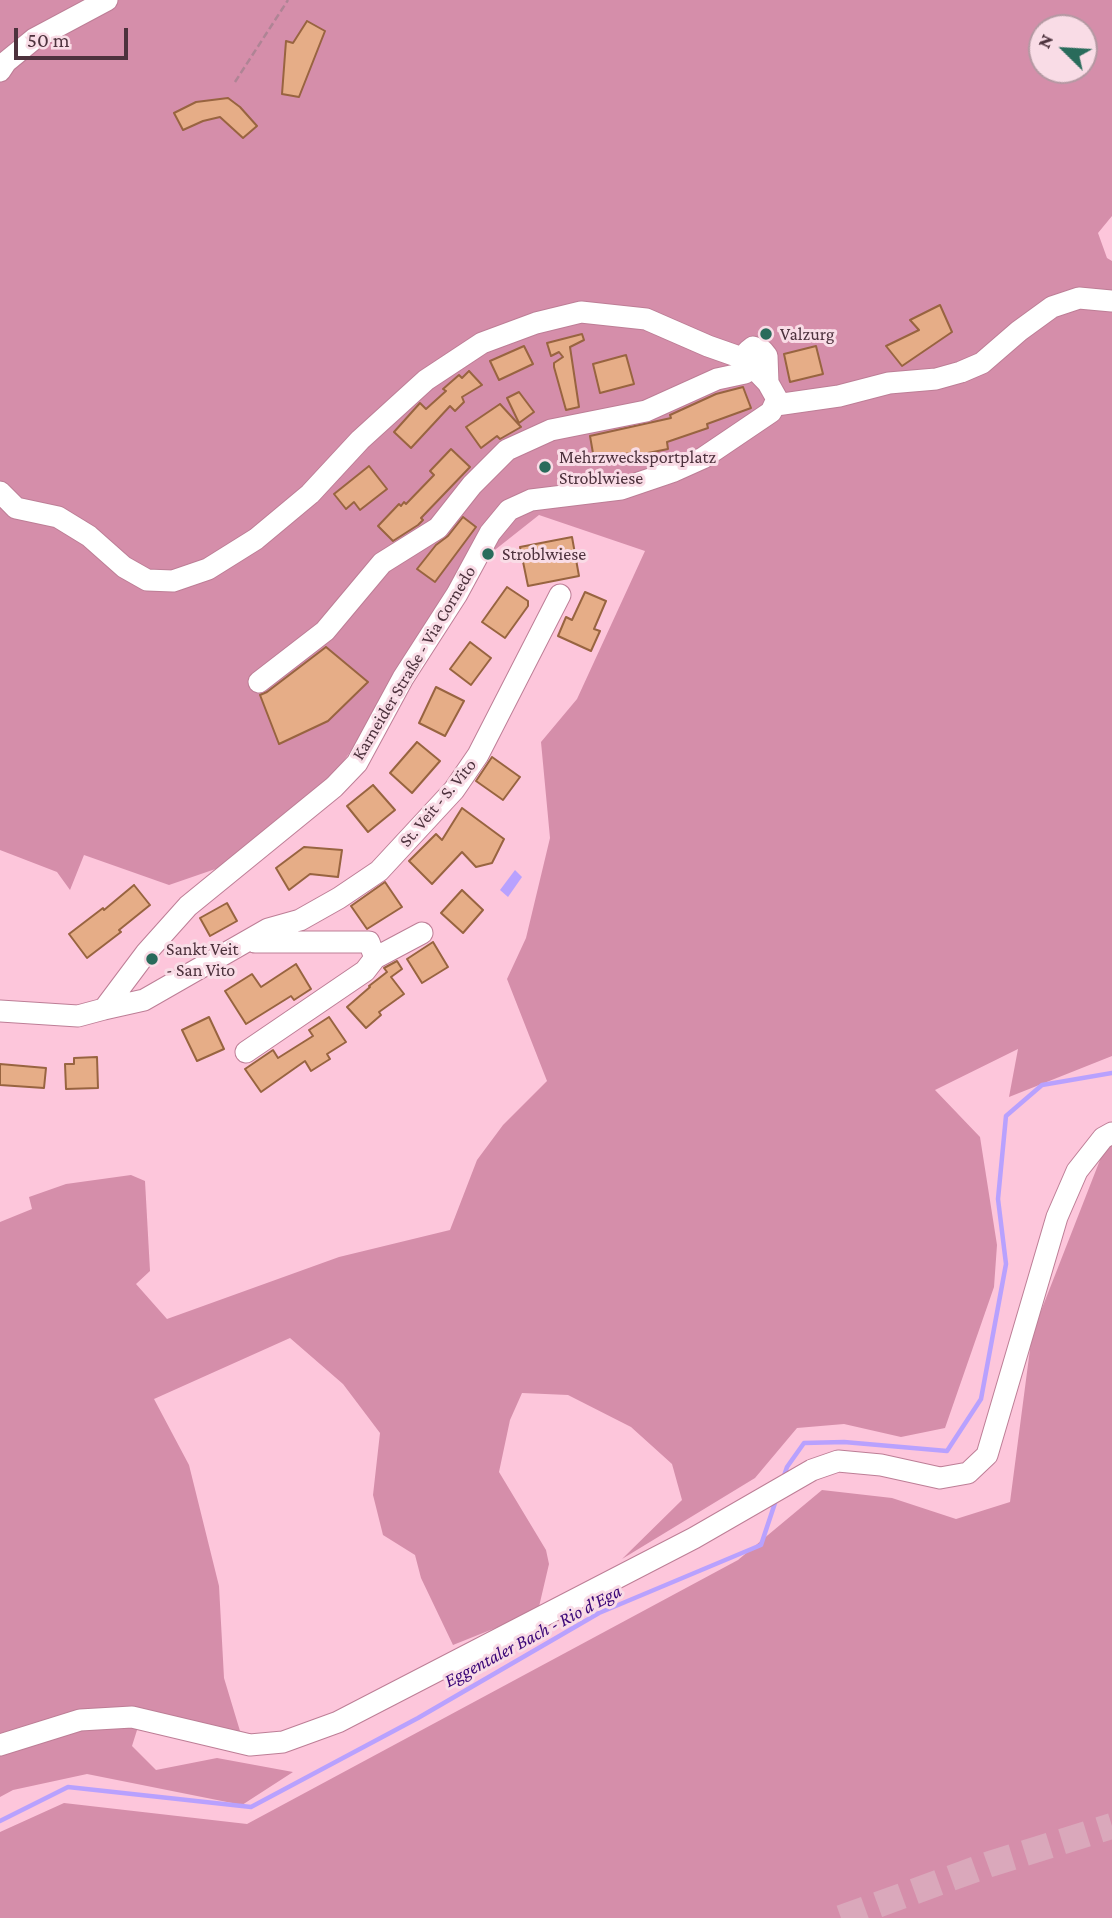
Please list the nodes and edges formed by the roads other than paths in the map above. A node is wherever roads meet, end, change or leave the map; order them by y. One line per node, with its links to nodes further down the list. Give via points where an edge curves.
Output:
1 (107, 0): 2 (street, via 34,39)
2 (0, 71)
3 (1112, 301): 5 (street, via 1079,298 1052,307 982,363 961,372)
4 (749, 362): 5 (street, via 775,392); 6 (street, via 646,319 581,312 482,343 426,380 310,494 256,539 208,569 173,581 147,580 58,517 16,508); 8 (street, via 745,373 717,379 646,411 551,430 507,450 438,528 382,563 325,631)
5 (776, 405): 12 (street, Karneider Straße - Via Cornedo, via 703,458 663,475 621,489 531,500 509,510 490,533 357,763 317,803 188,906)
6 (0, 492)
7 (560, 595): 10 (street, St. Veit - S. Vito, via 478,755 454,790 379,871 300,920 268,929)
8 (259, 682)
9 (422, 933): 11 (street)
10 (245, 943): 11 (street, St. Veit - S. Vito, via 369,942); 12 (street, St. Veit - S. Vito, via 144,1000)
11 (375, 958): 14 (street, via 365,971)
12 (104, 1009): 13 (street, via 78,1016)
13 (0, 1011)
14 (246, 1052)
15 (1112, 1133): 16 (street, via 1077,1171 1057,1217 986,1455 968,1473 940,1478 838,1461 812,1470 694,1538 338,1722 284,1742 250,1745 132,1717 80,1720)
16 (0, 1745)

